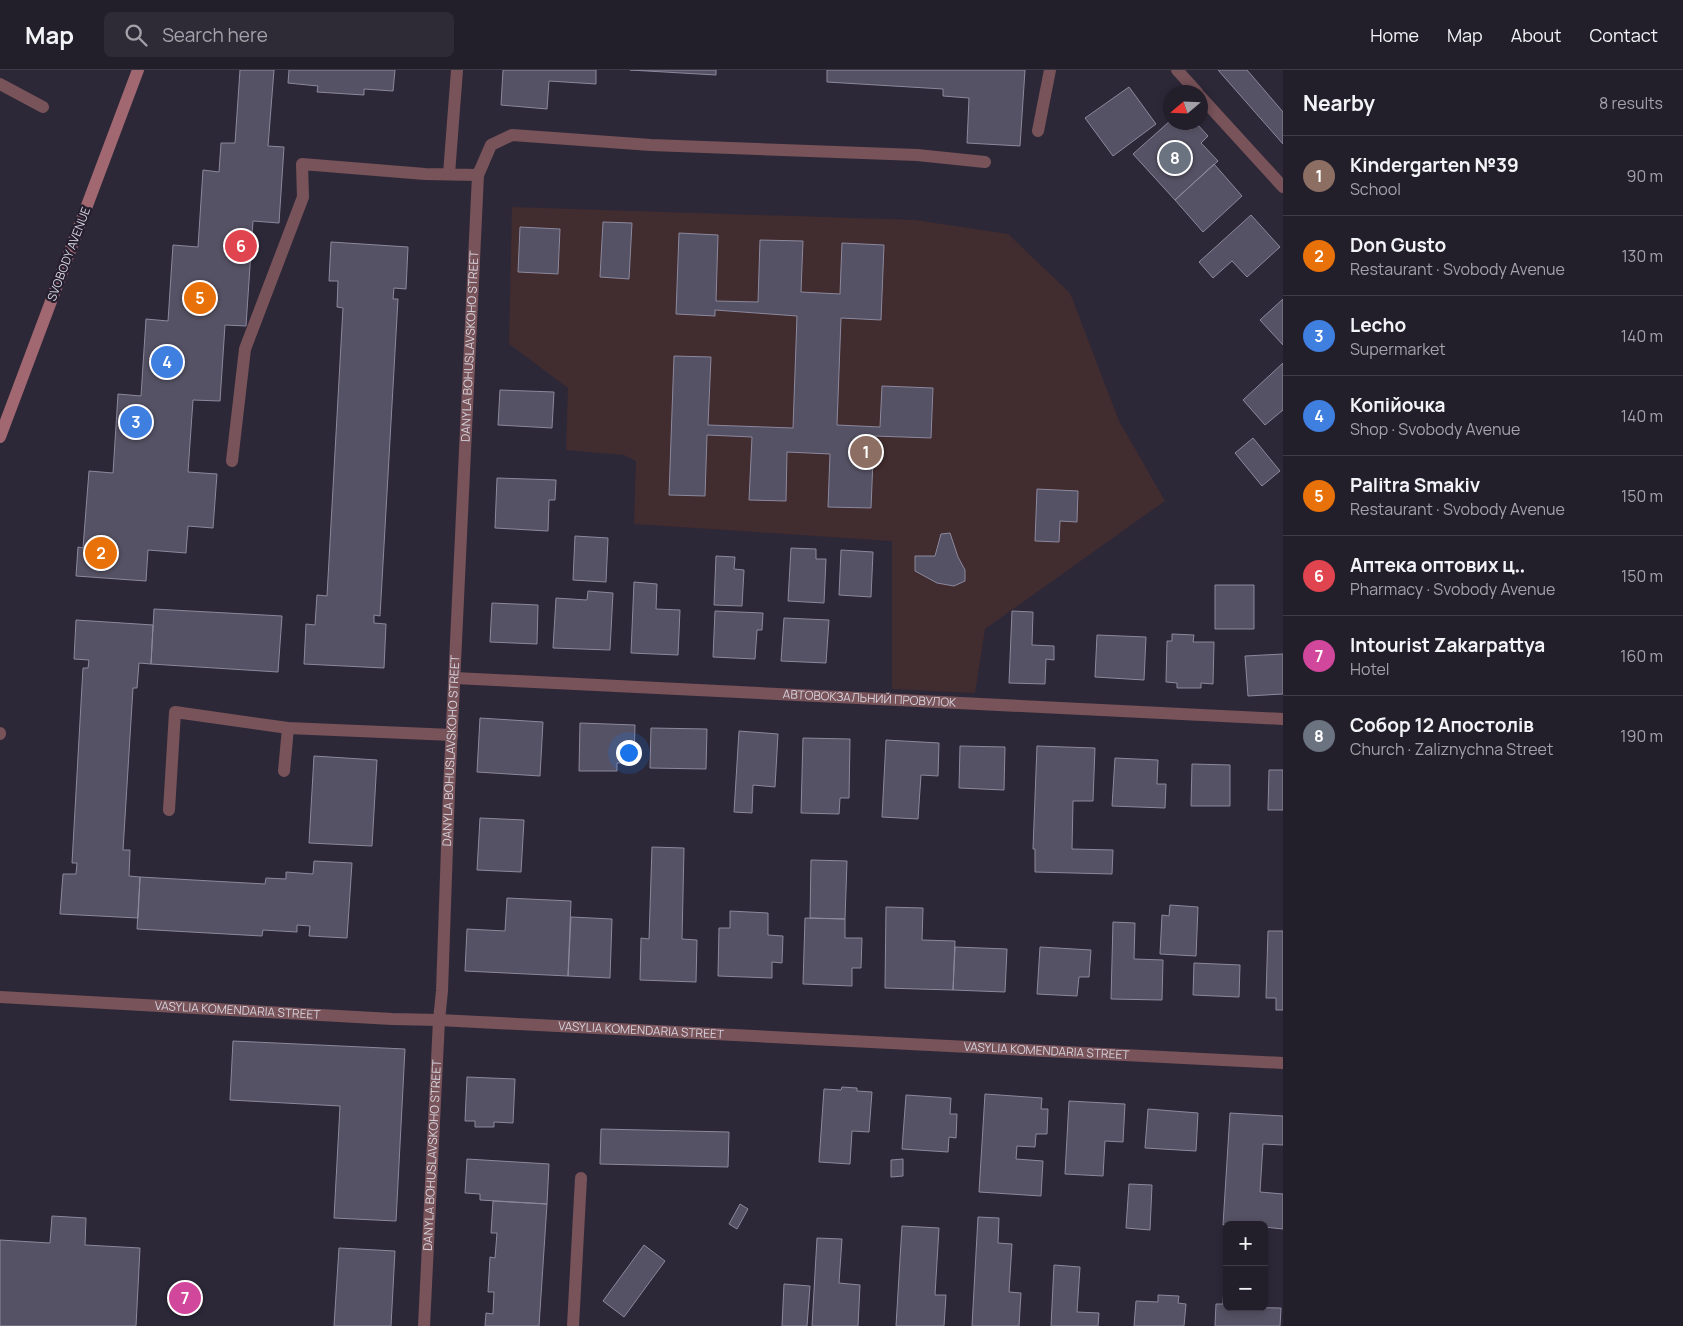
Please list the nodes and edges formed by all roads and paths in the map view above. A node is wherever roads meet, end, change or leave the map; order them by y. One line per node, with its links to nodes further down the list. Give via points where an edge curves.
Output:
1 (138, 70): 14 (main road, SVOBODY AVENUE)
2 (457, 70): 11 (street)
3 (1050, 70): 9 (street)
4 (1177, 70): 6 (street)
5 (0, 84): 8 (street)
6 (1191, 85)
7 (1208, 105): 13 (street)
8 (43, 107)
9 (1038, 131)
10 (985, 162): 12 (street, via 916,155 651,145 512,135 491,145)
11 (449, 174): 12 (street); 15 (street, via 302,164 303,198 245,349)
12 (478, 174): 16 (street, DANYLA BOHUSLAVSKOHO STREET)
13 (1283, 187)
14 (0, 437)
15 (232, 462)
16 (455, 678): 17 (street, АВТОВОКЗАЛЬНИЙ ПРОВУЛОК); 19 (street, DANYLA BOHUSLAVSKOHO STREET)
17 (1283, 719)
18 (288, 728): 19 (street); 20 (street); 21 (street, via 174,712)
19 (452, 735): 23 (street, DANYLA BOHUSLAVSKOHO STREET)
20 (284, 771)
21 (169, 810)
22 (0, 997): 23 (street, VASYLIA KOMENDARIA STREET)
23 (439, 1020): 24 (street, VASYLIA KOMENDARIA STREET); 26 (street, DANYLA BOHUSLAVSKOHO STREET)
24 (1283, 1064)
25 (581, 1178): 27 (street)
26 (424, 1326)
27 (573, 1326)

